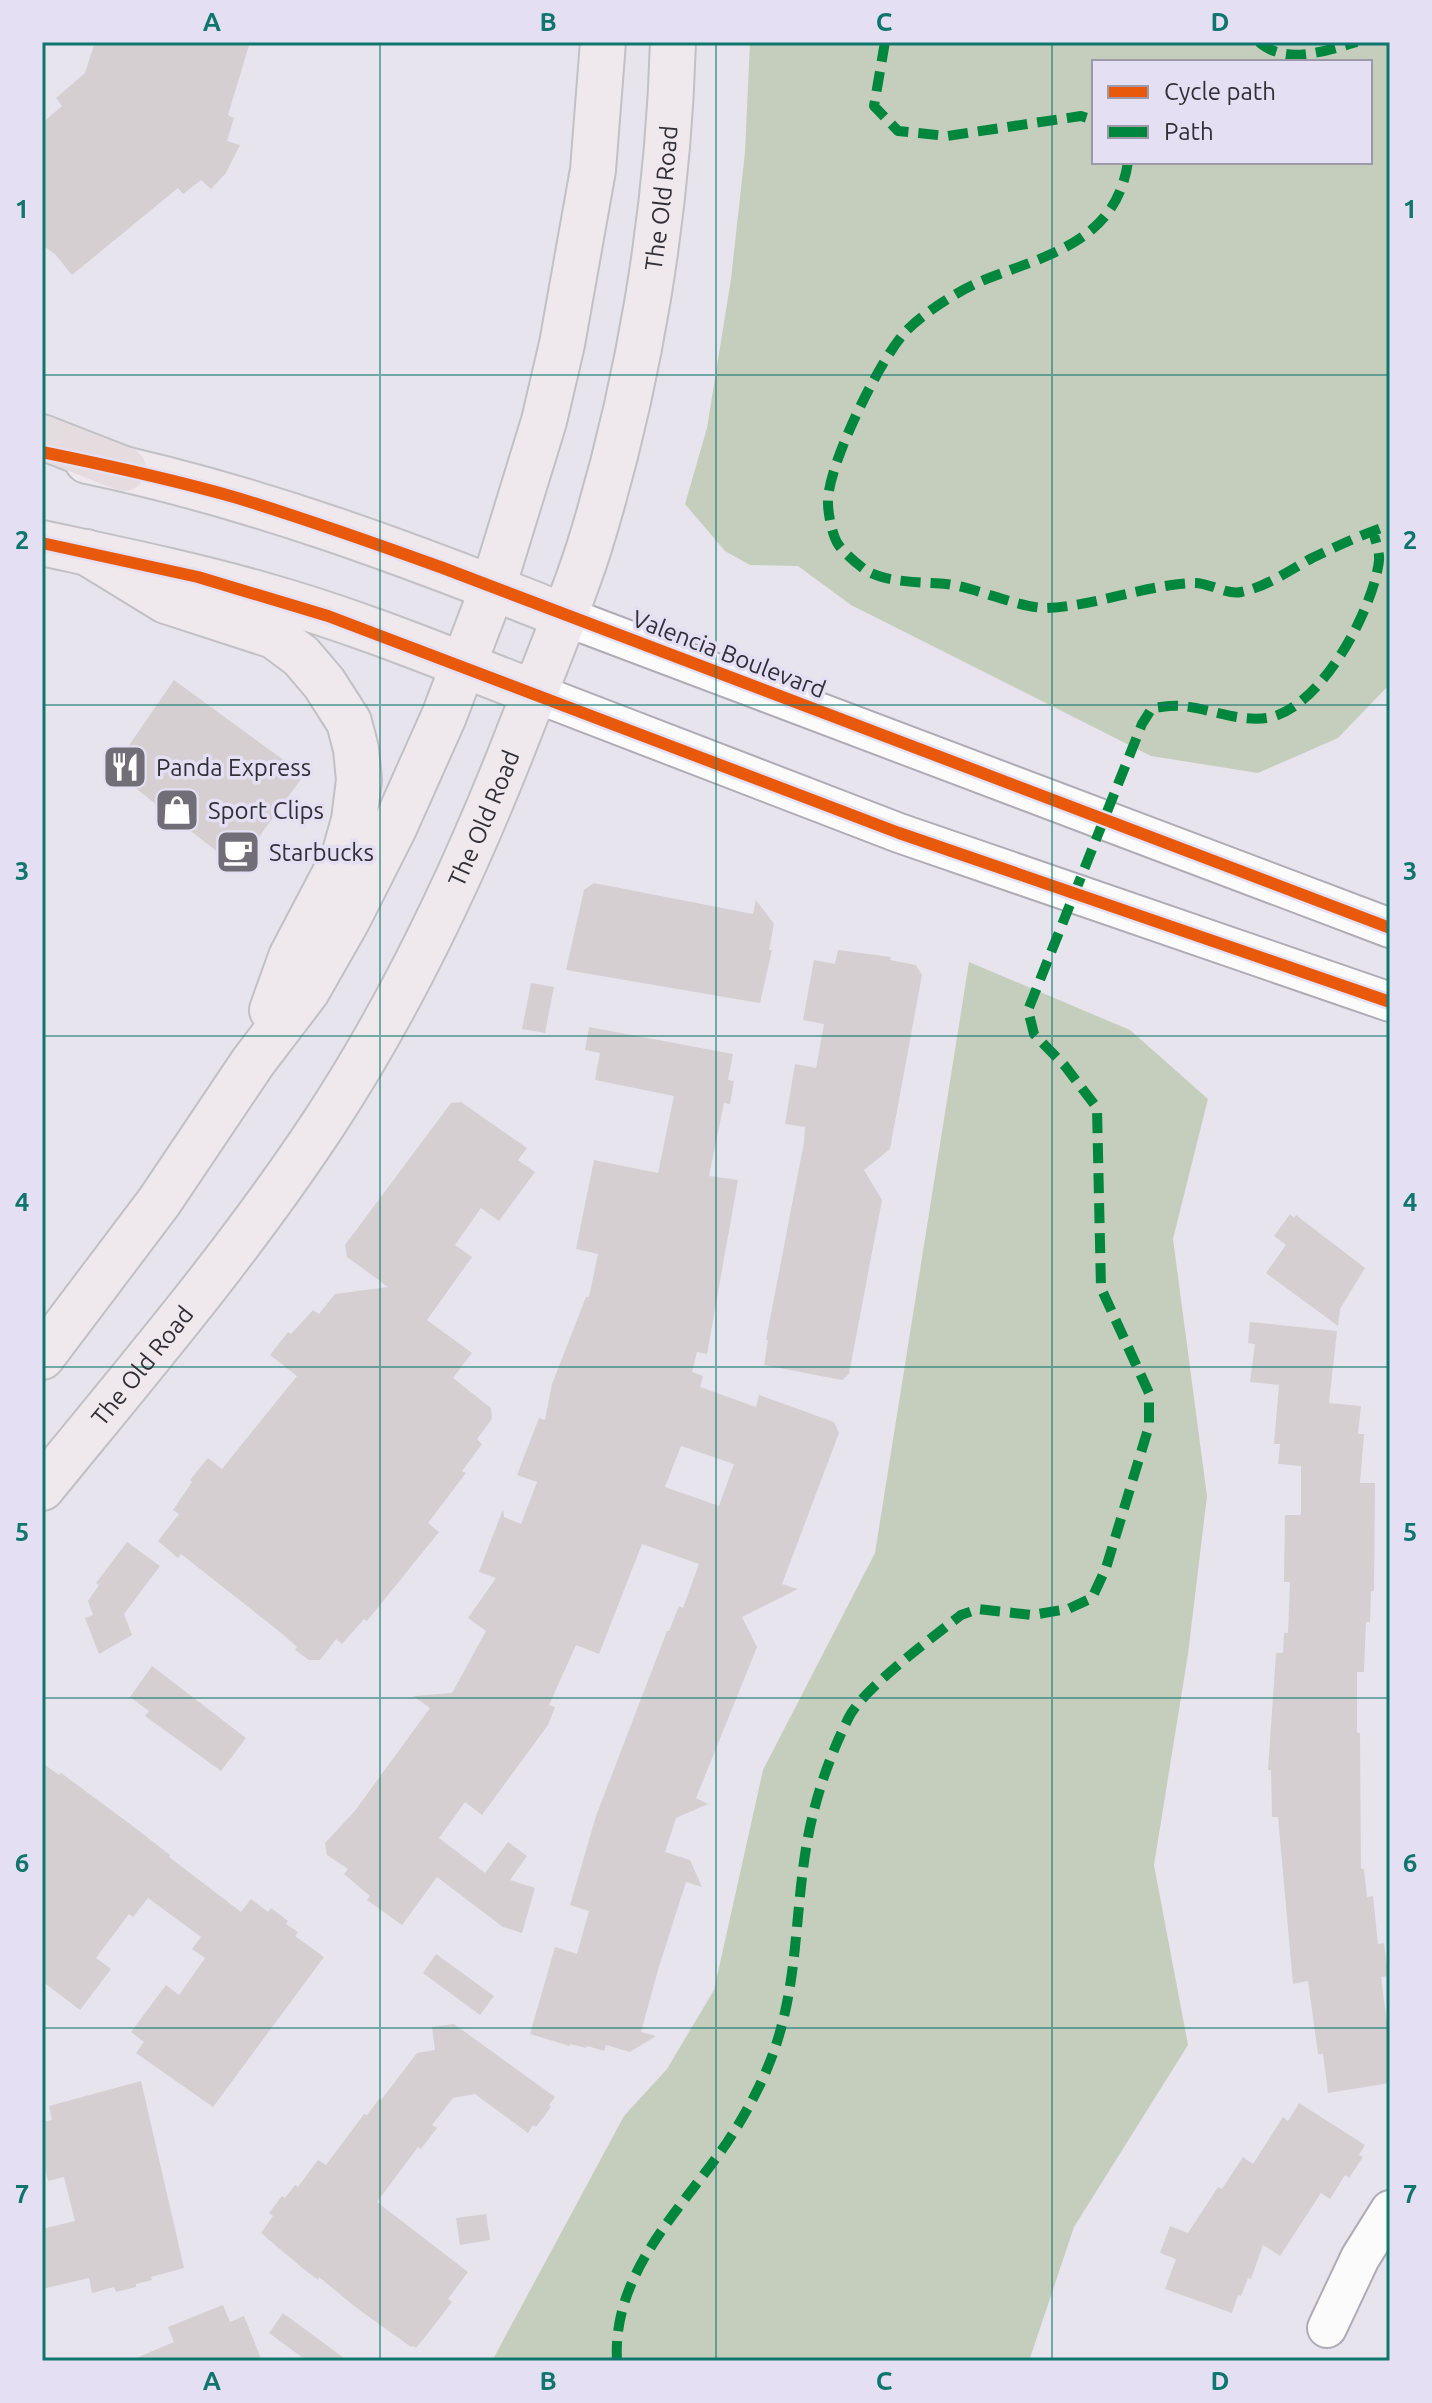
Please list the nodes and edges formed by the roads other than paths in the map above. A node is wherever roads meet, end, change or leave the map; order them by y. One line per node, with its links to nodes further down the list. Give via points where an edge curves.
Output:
1 (603, 42): 8 (main road, via 593,170 562,344)
2 (673, 42): 9 (main road, The Old Road, via 660,223 641,335 588,552)
3 (42, 437): 5 (highway)
4 (42, 452): 5 (main road, Valencia Boulevard)
5 (124, 469): 8 (main road, Valencia Boulevard, via 326,526)
6 (42, 543): 7 (main road)
7 (86, 552): 10 (main road, via 266,596); 14 (main road, via 166,601 274,636 301,656 349,722 359,780 344,856 291,957)
8 (493, 587): 9 (main road, Valencia Boulevard); 10 (main road)
9 (564, 616): 11 (main road, The Old Road); 12 (street, Valencia Boulevard)
10 (464, 665): 11 (main road); 14 (main road, via 394,828 348,919 307,991)
11 (535, 693): 13 (street, via 885,828); 16 (main road, The Old Road, via 435,927 325,1121 204,1289)
12 (1390, 928)
13 (1390, 1002)
14 (253, 1062): 15 (main road, via 159,1202)
15 (42, 1357)
16 (42, 1488)
17 (1390, 2210): 18 (street)
18 (1327, 2328)

